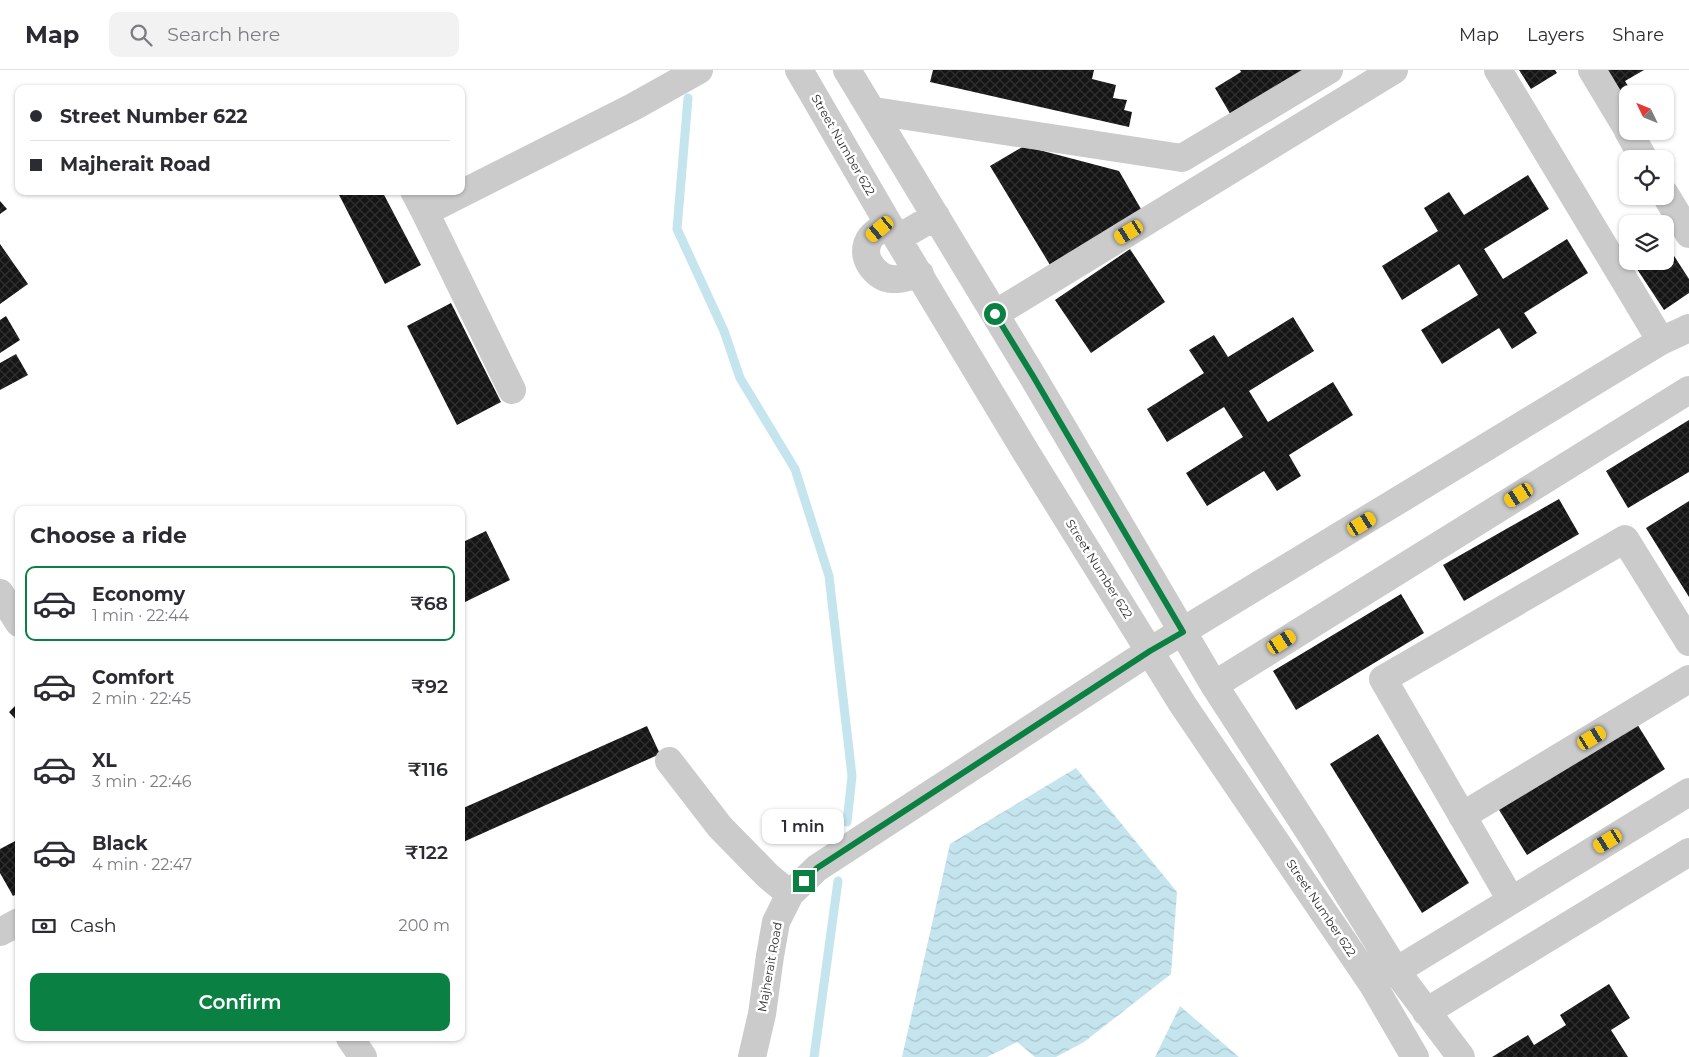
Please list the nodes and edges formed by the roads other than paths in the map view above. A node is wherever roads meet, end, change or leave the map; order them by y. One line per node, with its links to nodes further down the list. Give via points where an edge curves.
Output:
1 (699, 70): 10 (street, via 633,107)
2 (800, 70): 14 (street, Street Number 622)
3 (847, 70): 8 (street)
4 (1330, 70): 8 (street, via 1182,158)
5 (1394, 70): 16 (street)
6 (1498, 70): 18 (street)
7 (1592, 70): 9 (street)
8 (874, 112): 13 (street)
9 (1619, 116)
10 (465, 182)
11 (435, 195): 12 (street)
12 (419, 202): 19 (street)
13 (936, 216): 14 (street); 16 (street)
14 (893, 230): 15 (street, Street Number 622); 15 (street, via 872,236 866,253 870,263 884,278 895,280)
15 (920, 274): 25 (street, Street Number 622)
16 (995, 314): 23 (street)
17 (1689, 328): 18 (street, Majherait Road)
18 (1661, 341): 23 (street, Majherait Road)
19 (512, 390)
20 (1689, 390): 27 (street)
21 (0, 593): 22 (street)
22 (15, 617)
23 (1183, 632): 25 (street, Majherait Road); 27 (street)
24 (1689, 642): 30 (street, via 1625,539 1386,676 1384,682)
25 (1150, 651): 32 (street, Majherait Road, via 817,868); 41 (street, Street Number 622, via 1183,705 1373,985)
26 (1689, 679): 30 (street)
27 (1214, 684): 36 (street)
28 (669, 761): 32 (street, via 720,827)
29 (1689, 792): 33 (street)
30 (1462, 816): 33 (street)
31 (1689, 852): 37 (street)
32 (790, 894): 40 (street, Majherait Road, via 776,922)
33 (1511, 900): 36 (street)
34 (15, 924): 35 (street)
35 (0, 932)
36 (1396, 971): 37 (street)
37 (1426, 1012): 42 (street)
38 (352, 1041): 39 (street)
39 (363, 1057)
40 (752, 1057)
41 (1415, 1057)
42 (1461, 1057)

